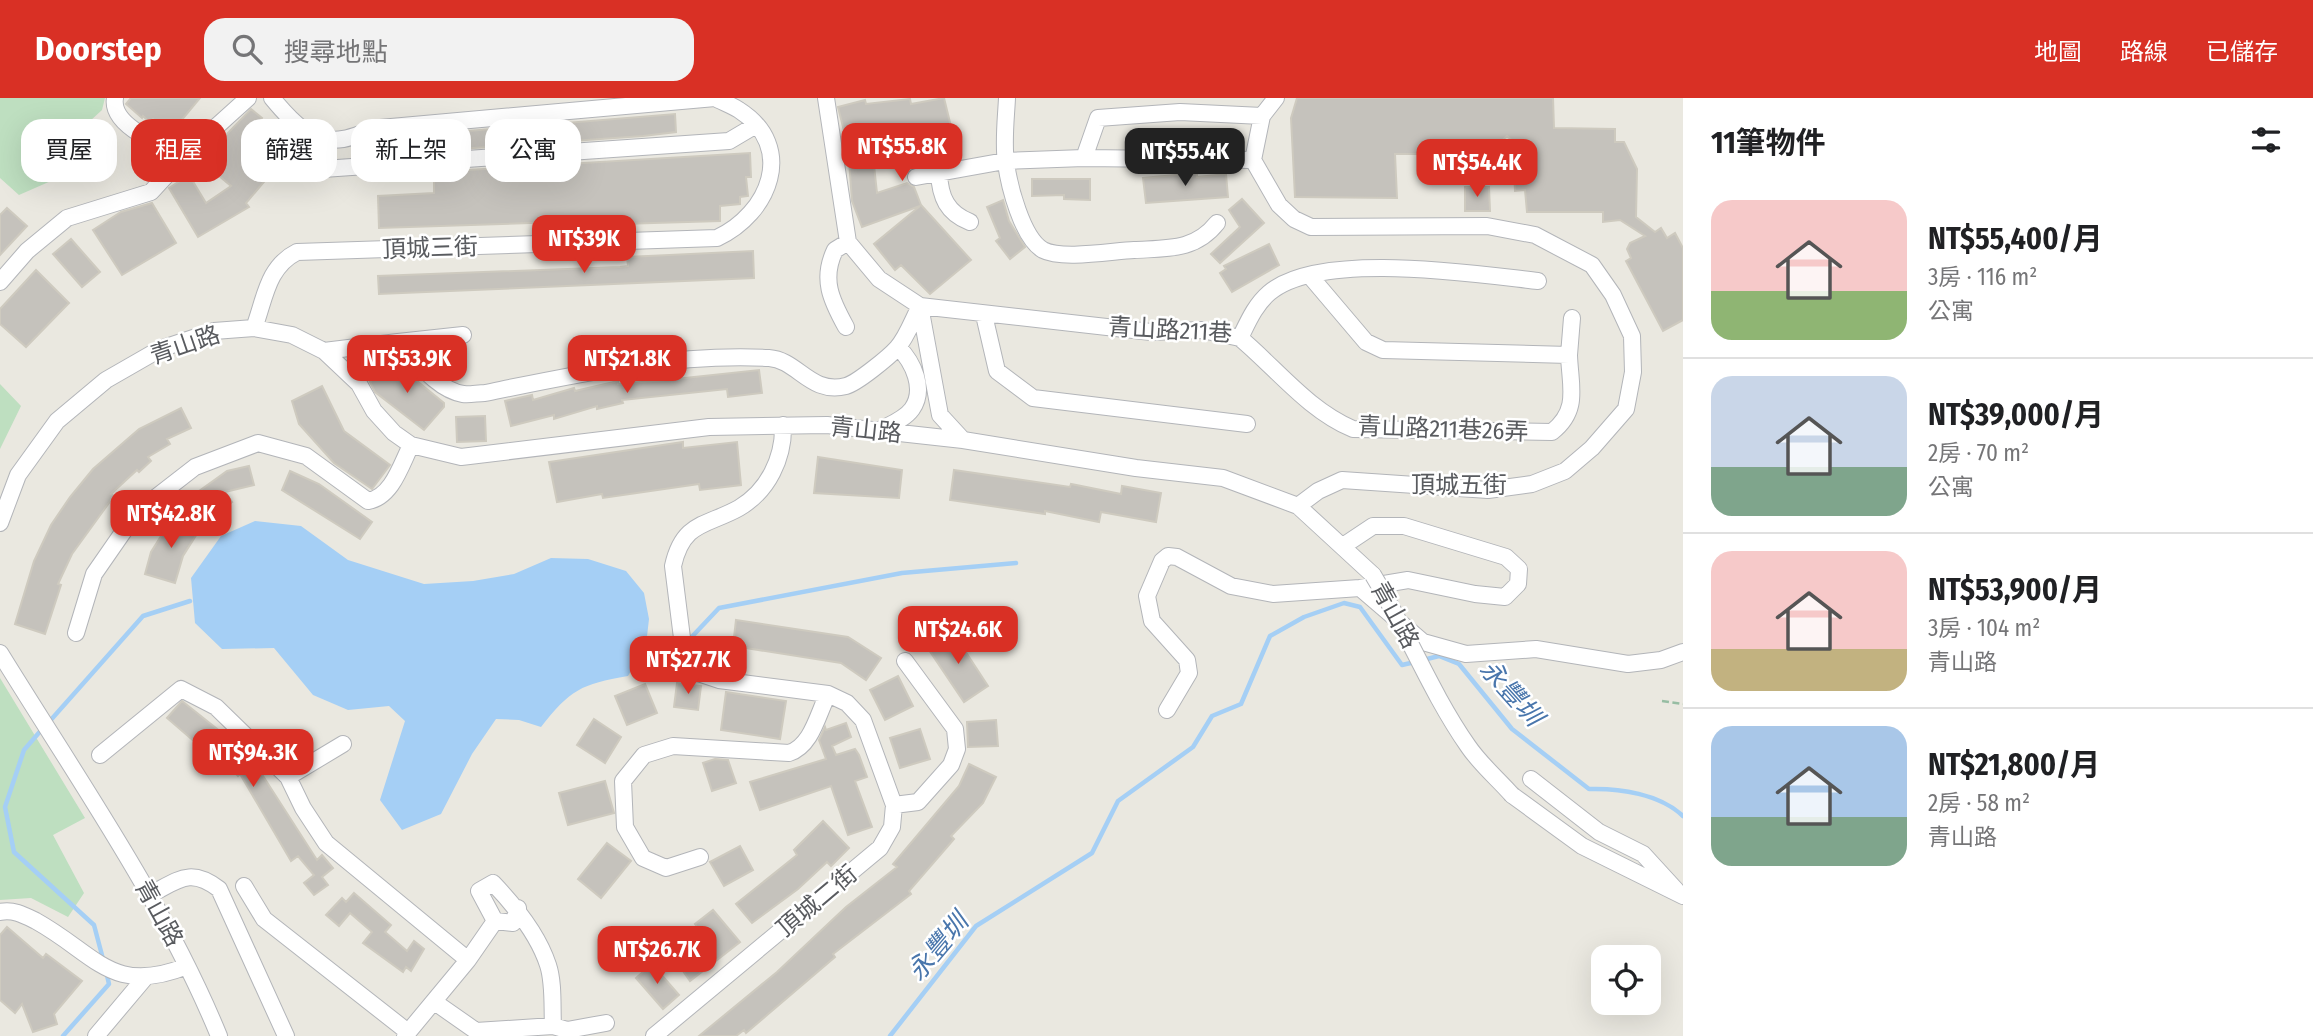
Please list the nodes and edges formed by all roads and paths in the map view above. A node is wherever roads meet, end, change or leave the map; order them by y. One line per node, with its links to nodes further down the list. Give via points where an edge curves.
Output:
1 (115, 98): 10 (street, via 121,122)
2 (248, 98): 8 (street)
3 (272, 98): 9 (street, via 299,128 322,139 345,139 380,128 715,98 740,110)
4 (825, 98): 20 (street)
5 (1007, 98): 13 (street)
6 (1276, 98): 7 (street)
7 (1262, 116): 11 (street, via 1180,112 1098,118); 12 (street)
8 (225, 119)
9 (756, 125): 14 (street, via 729,141); 28 (street, 頂城三街, via 767,142 771,175 767,191 748,218 716,238 297,252 284,258 267,283)
10 (131, 128)
11 (1084, 158): 12 (street); 13 (street)
12 (1253, 160): 40 (street, 頂城五街, via 1279,205 1311,227 1486,226 1535,235 1592,265 1613,295 1632,336 1633,372 1626,409 1565,471 1532,484 1488,490 1342,480)
13 (1005, 161): 15 (street); 19 (street, via 1028,233 1043,250 1064,254 1186,247)
14 (337, 168)
15 (939, 173): 16 (street); 18 (street, via 940,195 960,218)
16 (916, 177)
17 (160, 182): 23 (street, via 151,192 67,218 27,251)
18 (970, 222)
19 (1217, 223)
20 (848, 242): 24 (street, via 879,279); 27 (street, via 835,250 826,280 832,304)
21 (1310, 276): 22 (street, 青山路211巷, via 1347,269 1440,270); 30 (street, 青山路211巷, via 1270,292 1255,308); 34 (street, via 1366,342 1383,350)
22 (1538, 281)
23 (0, 282)
24 (920, 306): 25 (street, 青山路211巷); 32 (street); 38 (street, via 940,415)
25 (984, 315): 30 (street, 青山路211巷, via 1151,332 1202,330); 36 (street, via 997,371 1032,398)
26 (1572, 318): 34 (street, 青山路211巷26弄)
27 (846, 327)
28 (254, 328): 33 (street, 青山路, via 292,335); 41 (street, 青山路, via 214,331 160,349 106,380 57,421 18,475)
29 (463, 335): 31 (street)
30 (1240, 338): 34 (street, 青山路211巷26弄, via 1313,405 1353,429 1552,432 1566,421 1572,402)
31 (398, 342): 32 (street, via 450,390 464,394 617,367 772,358 816,383 849,386); 33 (street)
32 (898, 347): 37 (street, via 912,361 917,386 913,408)
33 (324, 351): 39 (street, 青山路, via 359,384 387,426)
34 (1569, 355)
35 (783, 425): 37 (street, 青山路); 39 (street, 青山路, via 709,427 461,457); 48 (street, via 783,441 768,483 737,509 701,522 676,552 673,566 684,654 698,673 719,680)
36 (1247, 425)
37 (878, 431): 38 (street, 青山路)
38 (963, 440): 40 (street, 青山路, via 1223,478)
39 (411, 445): 44 (street, via 386,492 368,501 306,456 258,443 195,467 137,512 94,574)
40 (1298, 506): 42 (street, 青山路)
41 (0, 523)
42 (1343, 546): 43 (street, via 1373,526 1404,526 1506,557 1519,569 1518,584 1506,597 1408,580); 60 (street, 青山路, bridge, via 1373,575 1411,640 1441,705 1470,749 1512,795 1582,846)
43 (1360, 588): 45 (street, via 1423,642 1466,654 1536,649 1628,664); 51 (street, via 1253,592 1168,556 1147,596 1152,621 1187,660 1189,673)
44 (76, 633)
45 (1683, 652)
46 (0, 653): 59 (street, 青山路)
47 (905, 661): 56 (street, via 955,729 957,749 951,765 918,802)
48 (828, 694): 56 (street, via 847,703 863,720); 57 (street, via 798,751 673,746 644,755 623,781 625,827 643,858 666,868)
49 (1662, 701): 50 (path)
50 (1683, 704)
51 (1167, 710)
52 (343, 744): 54 (street)
53 (100, 755): 54 (street, via 181,689 216,707)
54 (288, 777): 64 (street, via 326,843)
55 (1531, 779): 60 (street, via 1599,832 1643,854)
56 (894, 805): 74 (street, 頂城二街, via 892,827 880,848)
57 (700, 857)
58 (244, 886): 70 (street, via 264,919)
59 (149, 895): 65 (street, 青山路); 73 (street, via 192,875 204,877 219,889)
60 (1682, 895)
61 (518, 908): 63 (street, via 513,923); 63 (street, via 493,883 479,891); 69 (street, via 548,966)
62 (0, 912): 66 (street, via 24,914 110,970)
63 (495, 920): 64 (street)
64 (468, 960): 67 (street)
65 (187, 965): 66 (street); 72 (street, 青山路)
66 (144, 979): 71 (street)
67 (436, 1003): 69 (street, via 476,1031); 70 (street)
68 (606, 1023): 69 (street, via 567,1030)
69 (553, 1026)
70 (407, 1034)
71 (96, 1036)
72 (219, 1036)
73 (286, 1036)
74 (654, 1036)

